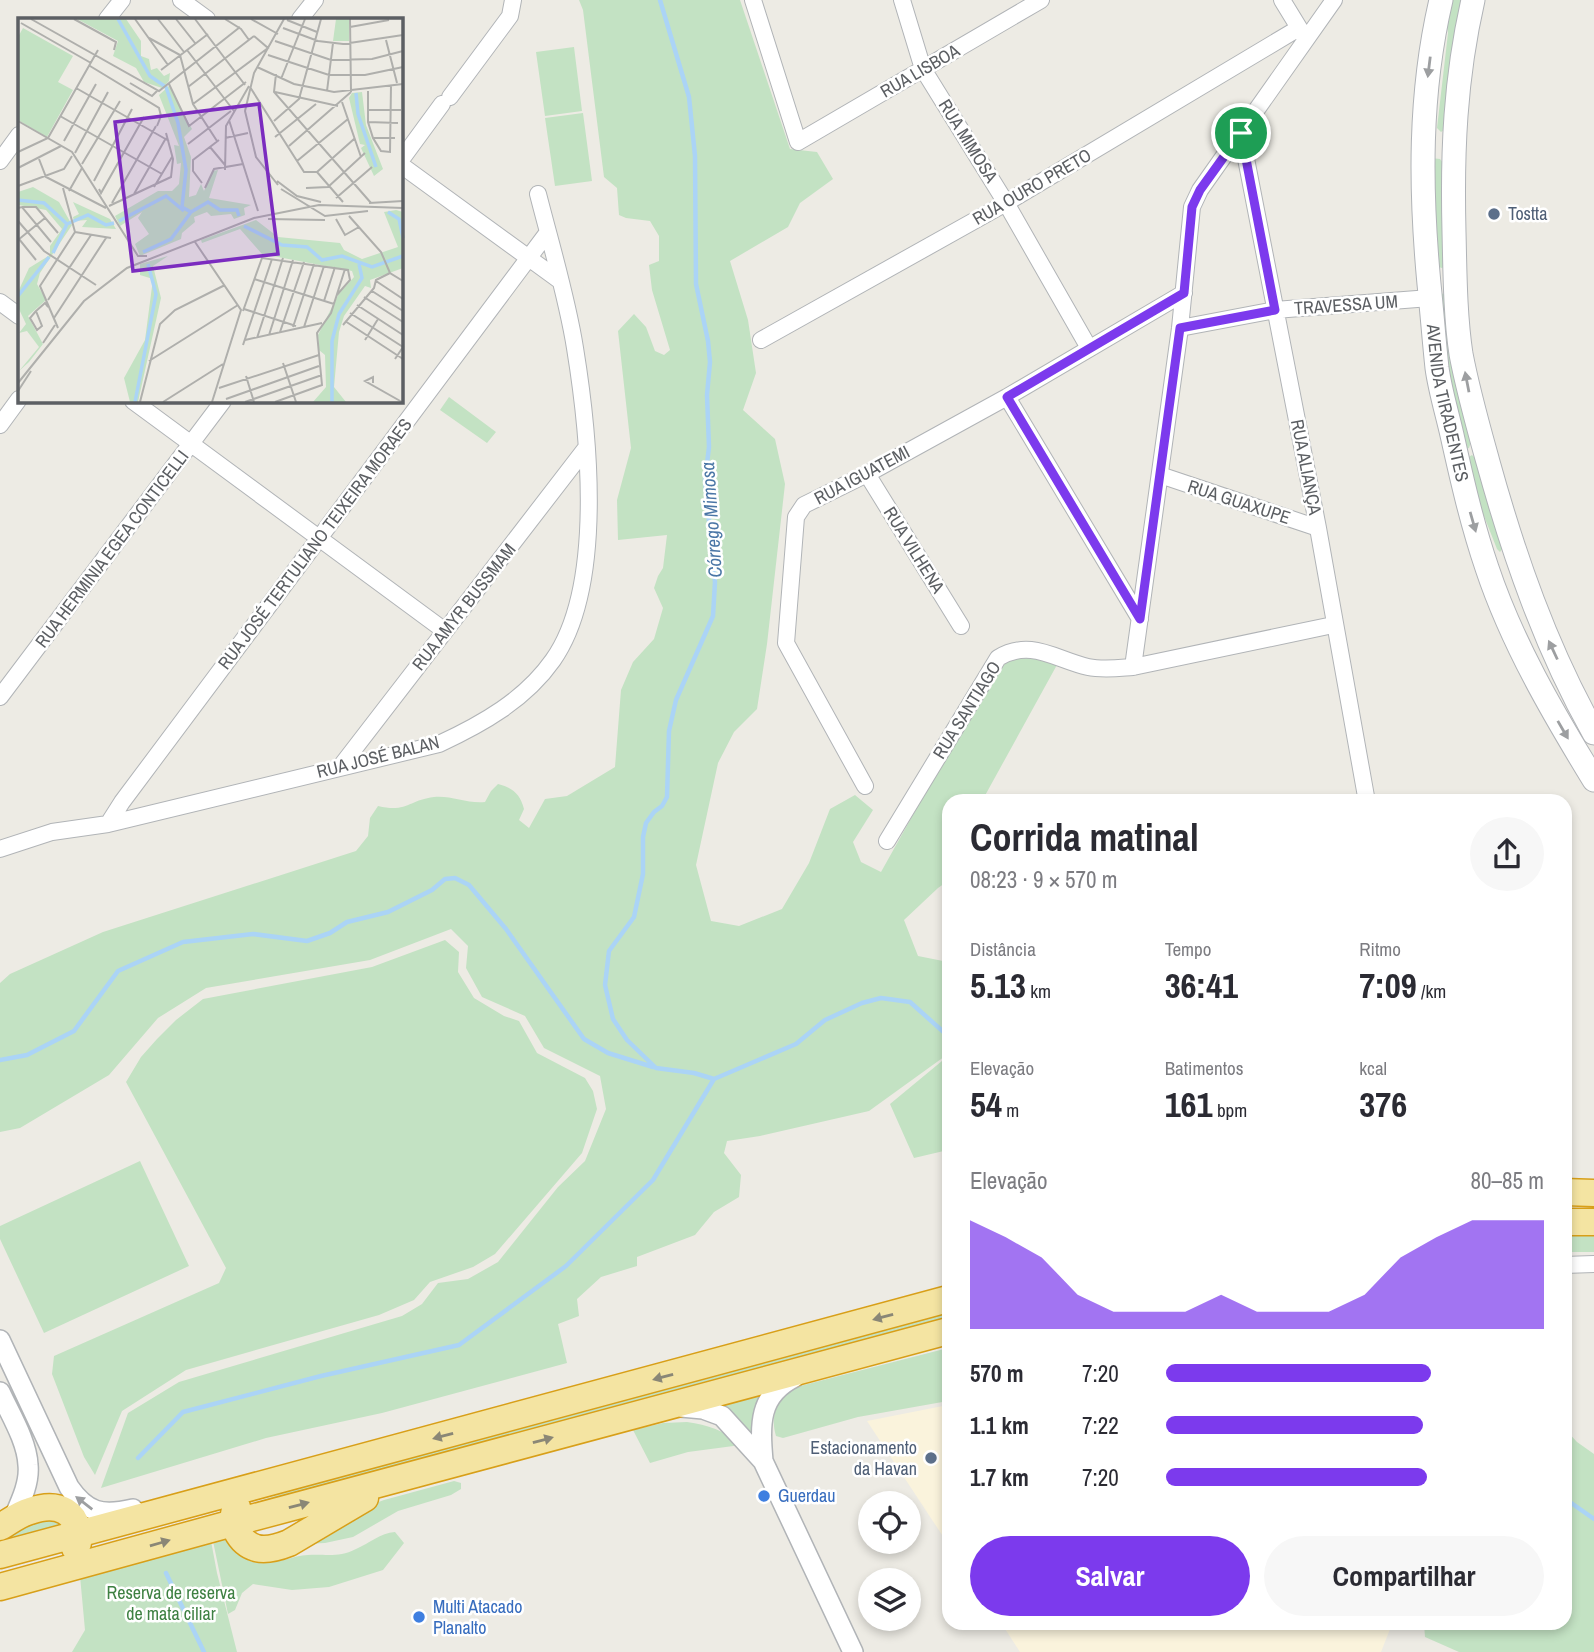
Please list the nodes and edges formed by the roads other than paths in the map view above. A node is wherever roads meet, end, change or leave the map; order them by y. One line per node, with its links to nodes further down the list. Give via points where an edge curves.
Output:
1 (122, 0): 12 (street)
2 (181, 0): 13 (street)
3 (314, 0): 14 (street)
4 (513, 0): 22 (street, via 510,16)
5 (753, 0): 16 (street, RUA LISBOA, via 798,142)
6 (902, 0): 16 (street, RUA MIMOSA)
7 (1041, 0): 16 (street, RUA LISBOA)
8 (1282, 0): 15 (street)
9 (1334, 0): 15 (street)
10 (1441, 0): 19 (main road, AVENIDA TIRADENTES, one-way to 19, via 1430,56)
11 (1473, 0): 20 (main road, AVENIDA TIRADENTES, via 1462,46)
12 (108, 18)
13 (206, 18)
14 (301, 18)
15 (1302, 33): 17 (street); 25 (street, RUA OURO PRETO)
16 (923, 69): 25 (street, RUA MIMOSA)
17 (1241, 133): 31 (street, via 1192,207); 33 (street, RUA ALIANÇA)
18 (18, 136): 21 (street)
19 (1422, 143): 20 (main road); 30 (main road, AVENIDA TIRADENTES)
20 (1453, 145): 28 (main road, AVENIDA TIRADENTES)
21 (0, 161)
22 (402, 161)
23 (402, 163): 27 (street)
24 (538, 194): 26 (street, RUA JOSÉ BALAN)
25 (1006, 203): 36 (street, RUA OURO PRETO); 37 (street, RUA MIMOSA)
26 (548, 232): 27 (street, RUA JOSÉ TERTULIANO TEIXEIRA MORAES); 29 (street, RUA JOSÉ BALAN)
27 (528, 259): 29 (street); 50 (street, RUA JOSÉ TERTULIANO TEIXEIRA MORAES)
28 (1455, 277): 30 (main road); 45 (main road, AVENIDA TIRADENTES, one-way to 28, via 1461,352)
29 (559, 280): 44 (street, RUA JOSÉ BALAN, via 575,347)
30 (1430, 289): 33 (street, TRAVESSA UM); 46 (main road, AVENIDA TIRADENTES, via 1437,371)
31 (1184, 293): 35 (street); 37 (street, RUA IGUATEMI)
32 (0, 302): 34 (street)
33 (1275, 310): 35 (street, TRAVESSA UM); 49 (street, RUA ALIANÇA)
34 (18, 315)
35 (1180, 328): 48 (street)
36 (761, 341)
37 (1090, 348): 38 (street, RUA IGUATEMI)
38 (1007, 397): 47 (street, RUA IGUATEMI); 51 (street)
39 (18, 400): 42 (street)
40 (134, 402): 43 (street)
41 (222, 402): 43 (street, RUA HERMINIA EGEA CONTICELLI)
42 (0, 425)
43 (191, 444): 50 (street); 56 (street, RUA HERMINIA EGEA CONTICELLI)
44 (586, 448): 54 (street, RUA AMYR BUSSMAM); 58 (street, RUA JOSÉ BALAN, via 587,538 582,583 575,616 553,660 502,710 466,732 439,744)
45 (1484, 449): 46 (main road); 57 (main road, AVENIDA TIRADENTES, one-way to 45, via 1538,617)
46 (1457, 455): 59 (main road, AVENIDA TIRADENTES, one-way to 59, via 1472,519 1500,601 1546,698)
47 (867, 474): 53 (street, RUA VILHENA); 60 (street, RUA IGUATEMI, via 804,505 796,517 785,629 792,659)
48 (1160, 475): 49 (street, RUA GUAXUPE); 51 (street)
49 (1318, 528): 52 (street, RUA ALIANÇA)
50 (319, 538): 54 (street); 62 (street, RUA JOSÉ TERTULIANO TEIXEIRA MORAES)
51 (1140, 619): 55 (street)
52 (1334, 625): 55 (street, RUA SANTIAGO); 61 (street, RUA ALIANÇA)
53 (961, 626)
54 (445, 631): 58 (street, RUA AMYR BUSSMAM)
55 (1133, 667): 63 (street, RUA SANTIAGO, via 1088,667 1027,649 1011,650 998,658)
56 (0, 698)
57 (1594, 733)
58 (341, 766): 62 (street, RUA JOSÉ BALAN)
59 (1594, 780)
60 (865, 786)
61 (1366, 794)
62 (108, 824): 64 (street, RUA JOSÉ BALAN, via 52,832)
63 (887, 841)
64 (0, 849)
65 (1572, 1192): 66 (highway)
66 (1594, 1193)
67 (1572, 1222): 68 (highway)
68 (1594, 1222)
69 (1572, 1265): 70 (street)
70 (1594, 1265)
71 (942, 1301): 79 (highway, one-way to 79)
72 (942, 1333): 74 (highway)
73 (0, 1340): 80 (street, one-way to 73, via 186,1498 113,1513 89,1509 78,1501)
74 (814, 1367): 76 (highway); 77 (street, via 786,1381 769,1398 761,1430)
75 (0, 1392): 82 (street, via 29,1466 23,1496)
76 (669, 1406): 77 (street, via 722,1416); 78 (highway, one-way to 76)
77 (764, 1461): 87 (street)
78 (437, 1469): 81 (highway, one-way to 78); 81 (highway, via 427,1478 358,1500 278,1548 256,1548 244,1541)
79 (290, 1478): 80 (highway); 81 (highway, via 245,1499 233,1512)
80 (196, 1501): 83 (highway)
81 (233, 1522): 86 (highway, one-way to 81)
82 (7, 1523): 83 (highway, via 29,1511 57,1508 72,1515)
83 (79, 1533): 84 (highway); 85 (highway, via 78,1543 67,1554)
84 (0, 1555)
85 (0, 1580)
86 (0, 1587)
87 (853, 1652)

